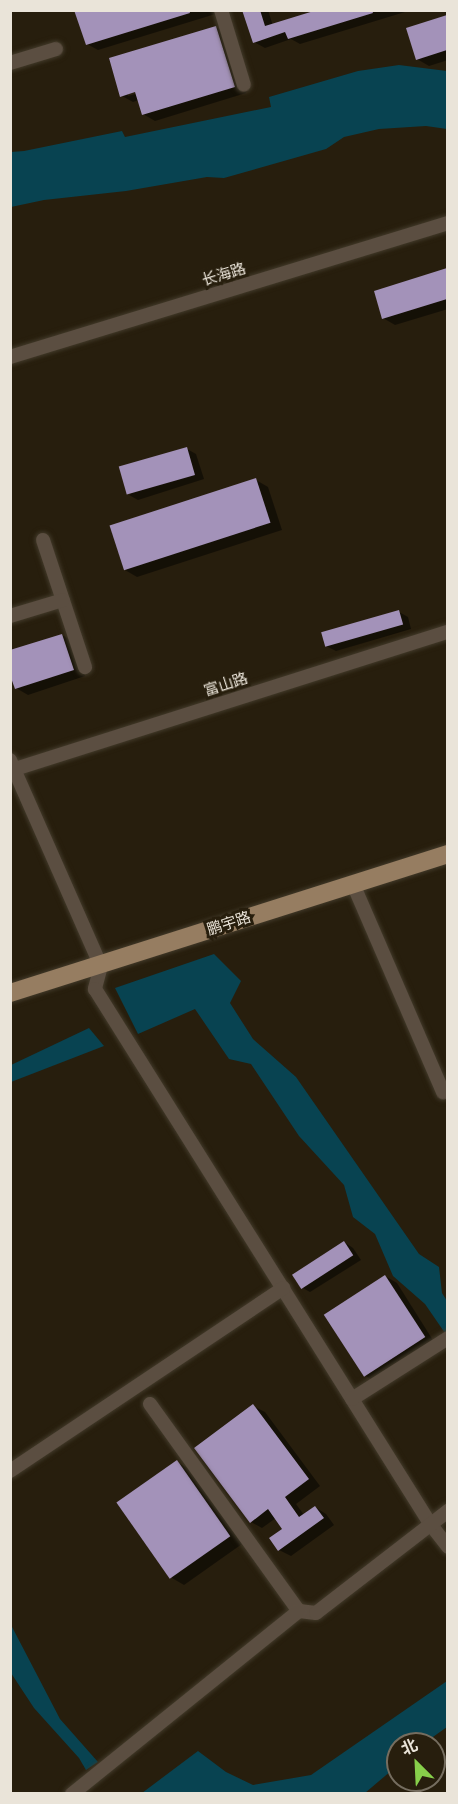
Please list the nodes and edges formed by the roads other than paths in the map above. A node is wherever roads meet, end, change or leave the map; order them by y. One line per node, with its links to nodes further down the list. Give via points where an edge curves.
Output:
1 (221, 10): 4 (street)
2 (56, 49): 3 (street)
3 (10, 63)
4 (244, 85)
5 (447, 223): 6 (street, 长海路)
6 (10, 357)
7 (43, 540): 8 (street)
8 (63, 600): 9 (street); 11 (street)
9 (10, 616)
10 (447, 632): 12 (street, 富山路)
11 (85, 667)
12 (13, 764): 15 (street)
13 (447, 854): 14 (main road, 鹏宇路)
14 (353, 884): 15 (main road, 鹏宇路); 17 (street)
15 (101, 966): 16 (main road, 鹏宇路); 18 (street, via 95,989)
16 (10, 993)
17 (443, 1092)
18 (283, 1288): 20 (street); 22 (street)
19 (445, 1340): 20 (street)
20 (352, 1399): 24 (street)
21 (150, 1404): 26 (street)
22 (10, 1471)
23 (447, 1511): 24 (street)
24 (431, 1525): 25 (street); 26 (street, via 316,1613)
25 (447, 1547)
26 (299, 1611): 27 (street)
27 (72, 1794)

